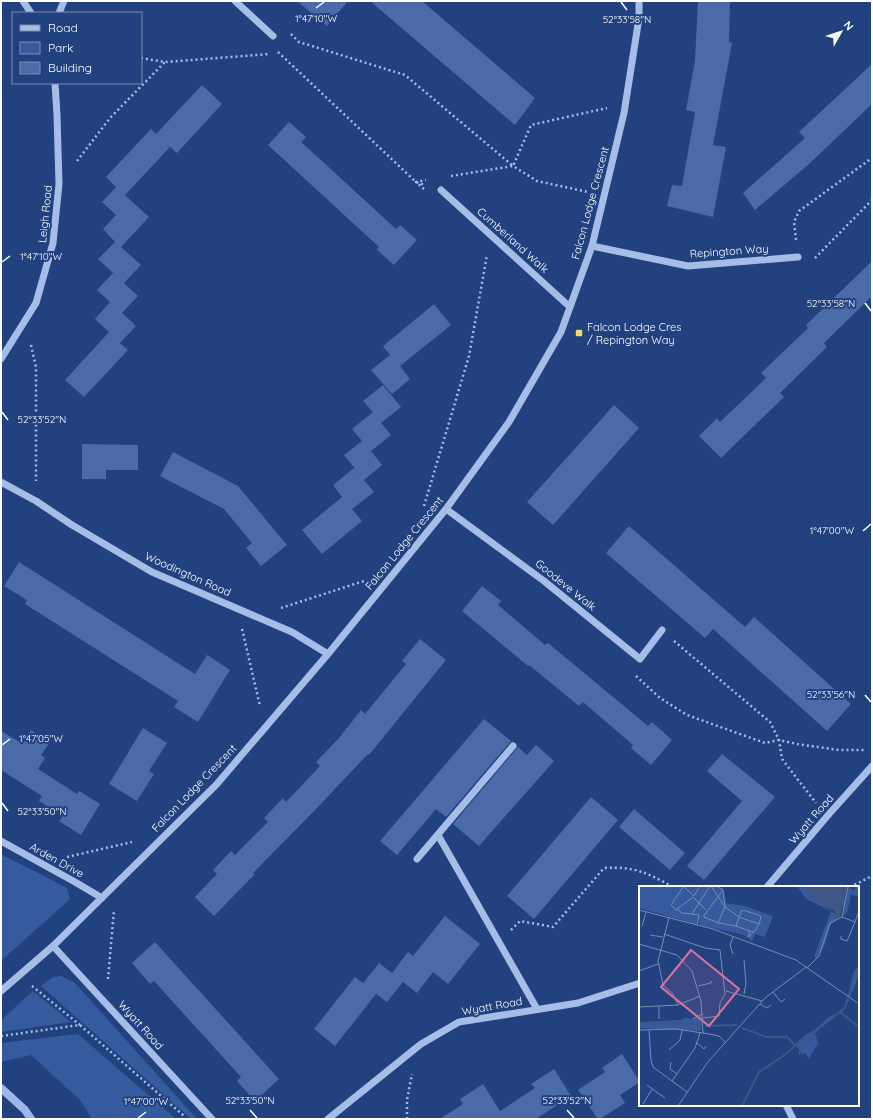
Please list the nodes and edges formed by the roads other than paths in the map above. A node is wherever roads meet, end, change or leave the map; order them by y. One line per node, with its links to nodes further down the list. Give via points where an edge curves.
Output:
1 (23, 1): 5 (street)
2 (64, 1): 6 (street)
3 (235, 1): 7 (street)
4 (639, 1): 10 (street, Falcon Lodge Crescent, via 639,18 625,104)
5 (30, 12)
6 (60, 12)
7 (273, 36)
8 (54, 84): 13 (street, Leigh Road, via 59,184 53,243 36,302)
9 (441, 190): 12 (street, Cumberland Walk)
10 (592, 246): 11 (street, Repington Way, via 688,266); 12 (street, Falcon Lodge Crescent)
11 (798, 257)
12 (570, 307): 15 (street, Falcon Lodge Crescent, via 561,332 509,422)
13 (1, 359)
14 (1, 482): 17 (street, Woodington Road, via 152,572 292,632)
15 (446, 509): 16 (street, Goodeve Walk, via 544,581 640,659); 17 (street, Falcon Lodge Crescent)
16 (662, 630)
17 (328, 654): 24 (street, Falcon Lodge Crescent, via 216,785)
18 (513, 746): 20 (street)
19 (872, 766): 23 (street, Wyatt Road)
20 (438, 835): 22 (street); 28 (street)
21 (1, 841): 24 (street, Arden Drive)
22 (417, 859)
23 (768, 886)
24 (102, 898): 25 (street, Falcon Lodge Crescent)
25 (53, 946): 27 (street, Falcon Lodge Crescent); 30 (street, Wyatt Road)
26 (639, 984): 28 (street, Wyatt Road, via 578,1003)
27 (1, 991)
28 (537, 1009): 31 (street, Wyatt Road, via 459,1022 421,1044)
29 (786, 1106): 32 (street)
30 (212, 1119)
31 (328, 1119)
32 (793, 1119)

